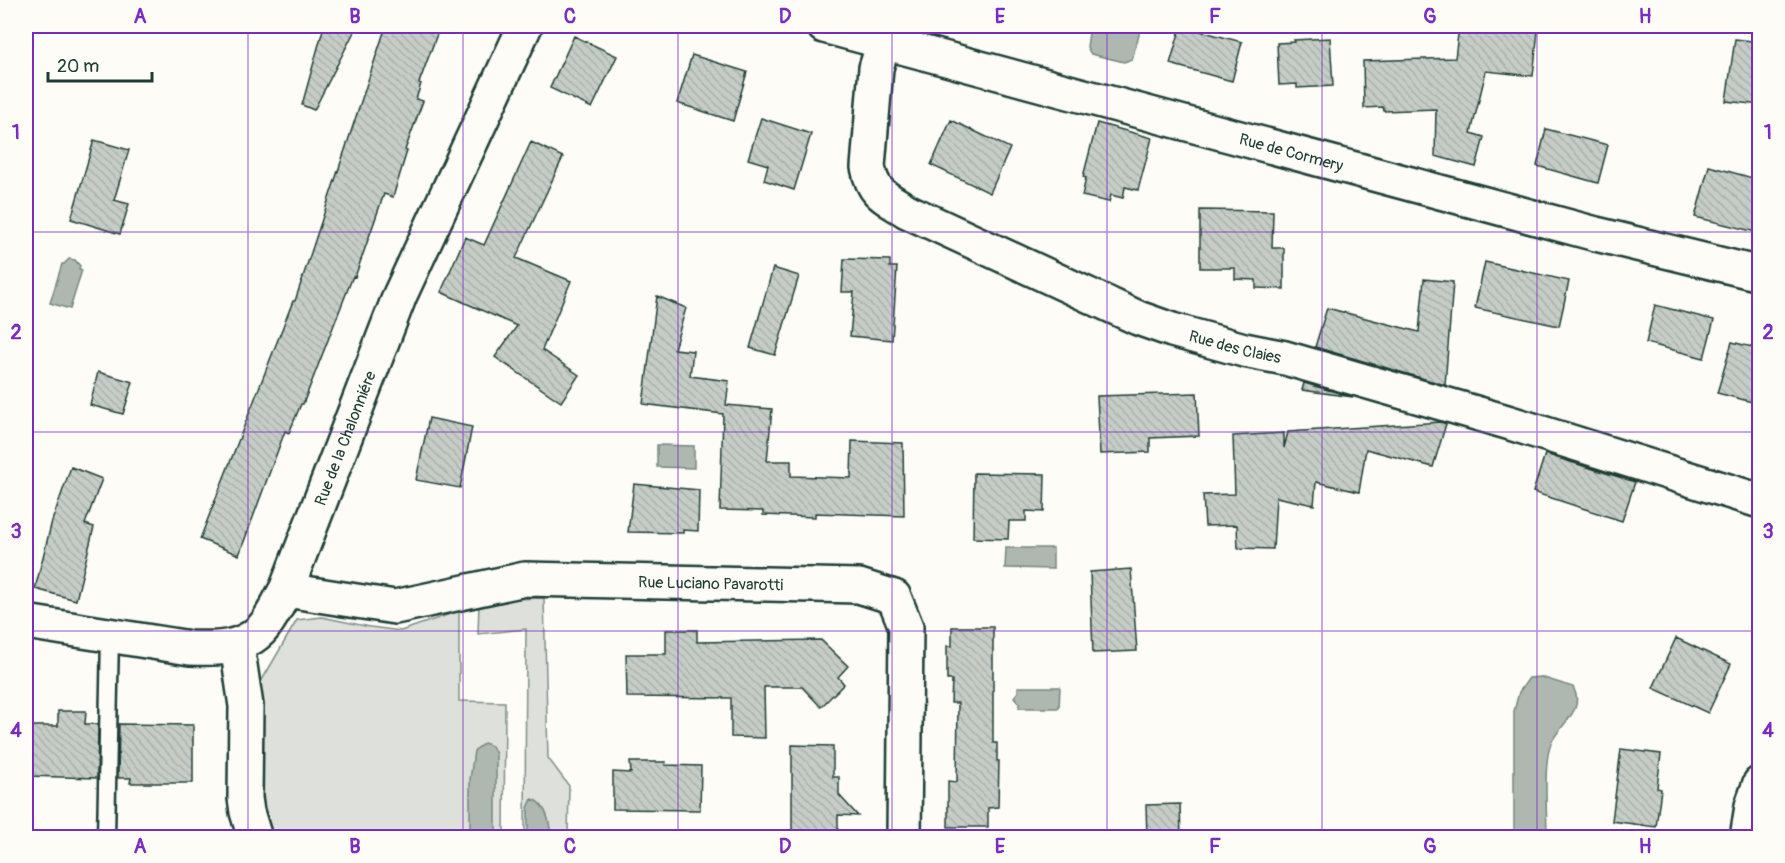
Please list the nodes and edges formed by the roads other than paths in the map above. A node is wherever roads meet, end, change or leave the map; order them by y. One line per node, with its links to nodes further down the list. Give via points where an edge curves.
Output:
1 (525, 26): 6 (street, Rue de la Chalonniére, via 400,295)
2 (824, 26): 3 (street, Rue de Cormery)
3 (884, 42): 4 (street, Rue de Cormery, via 1585,231); 5 (street, Rue des Claies, via 876,68 868,167 871,182 882,195 907,210 1138,318 1172,330 1508,422)
4 (1760, 274)
5 (1760, 501)
6 (286, 590): 9 (street, Rue de la Chalonniére, via 261,630); 13 (street, Rue Luciano Pavarotti, via 395,607 525,579 859,586 894,597 906,627)
7 (26, 622): 8 (street, Rue de la Chalonniére)
8 (110, 635): 9 (street, Rue de la Chalonniére, via 190,648); 11 (lane)
9 (237, 645): 12 (street, via 246,706 245,798)
10 (1760, 783): 14 (street)
11 (106, 837)
12 (255, 837)
13 (904, 837)
14 (1747, 837)

